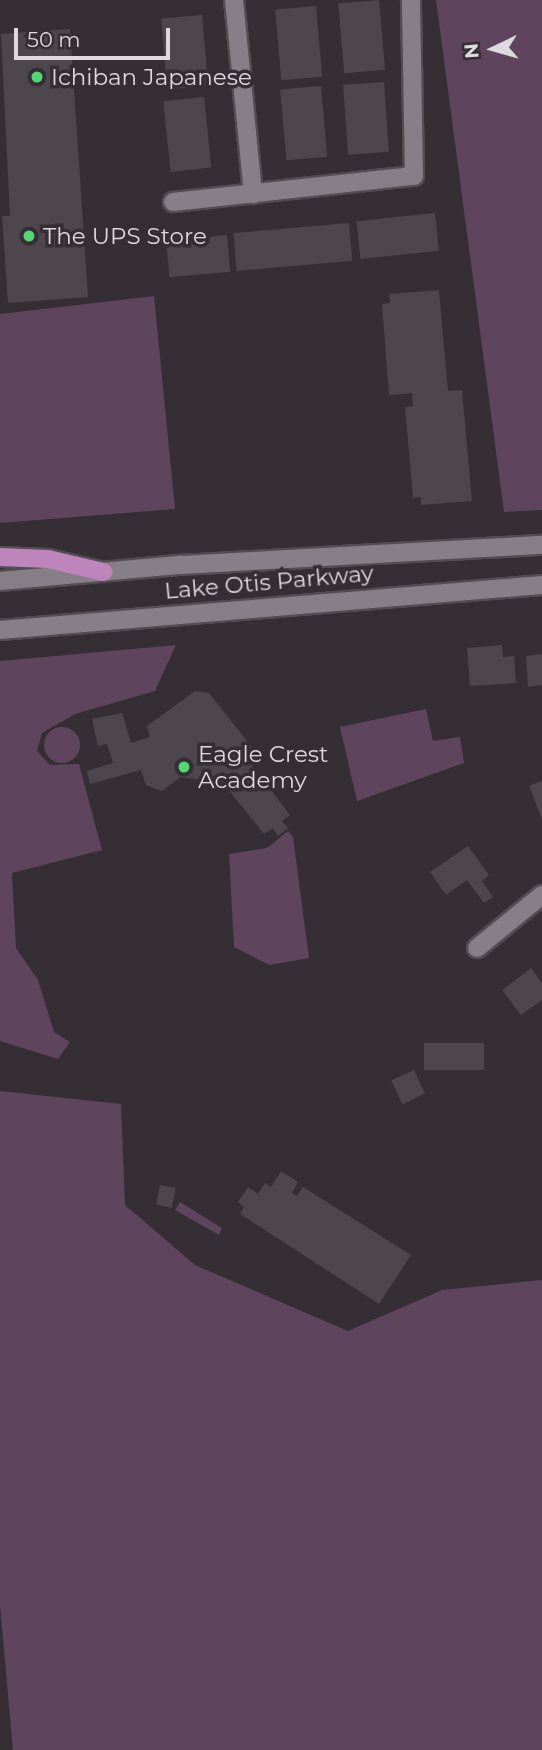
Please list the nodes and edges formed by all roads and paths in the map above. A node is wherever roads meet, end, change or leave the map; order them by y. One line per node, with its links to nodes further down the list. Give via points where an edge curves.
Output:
1 (234, 0): 3 (main road)
2 (411, 0): 3 (main road, via 414,176)
3 (253, 194): 4 (main road)
4 (173, 202)
5 (542, 545): 7 (main road, Lake Otis Parkway)
6 (0, 557): 7 (main road, via 48,559)
7 (104, 572): 8 (main road, Lake Otis Parkway)
8 (0, 581)
9 (542, 585): 10 (main road, Lake Otis Parkway)
10 (0, 630)
11 (542, 895): 12 (main road)
12 (477, 948)

